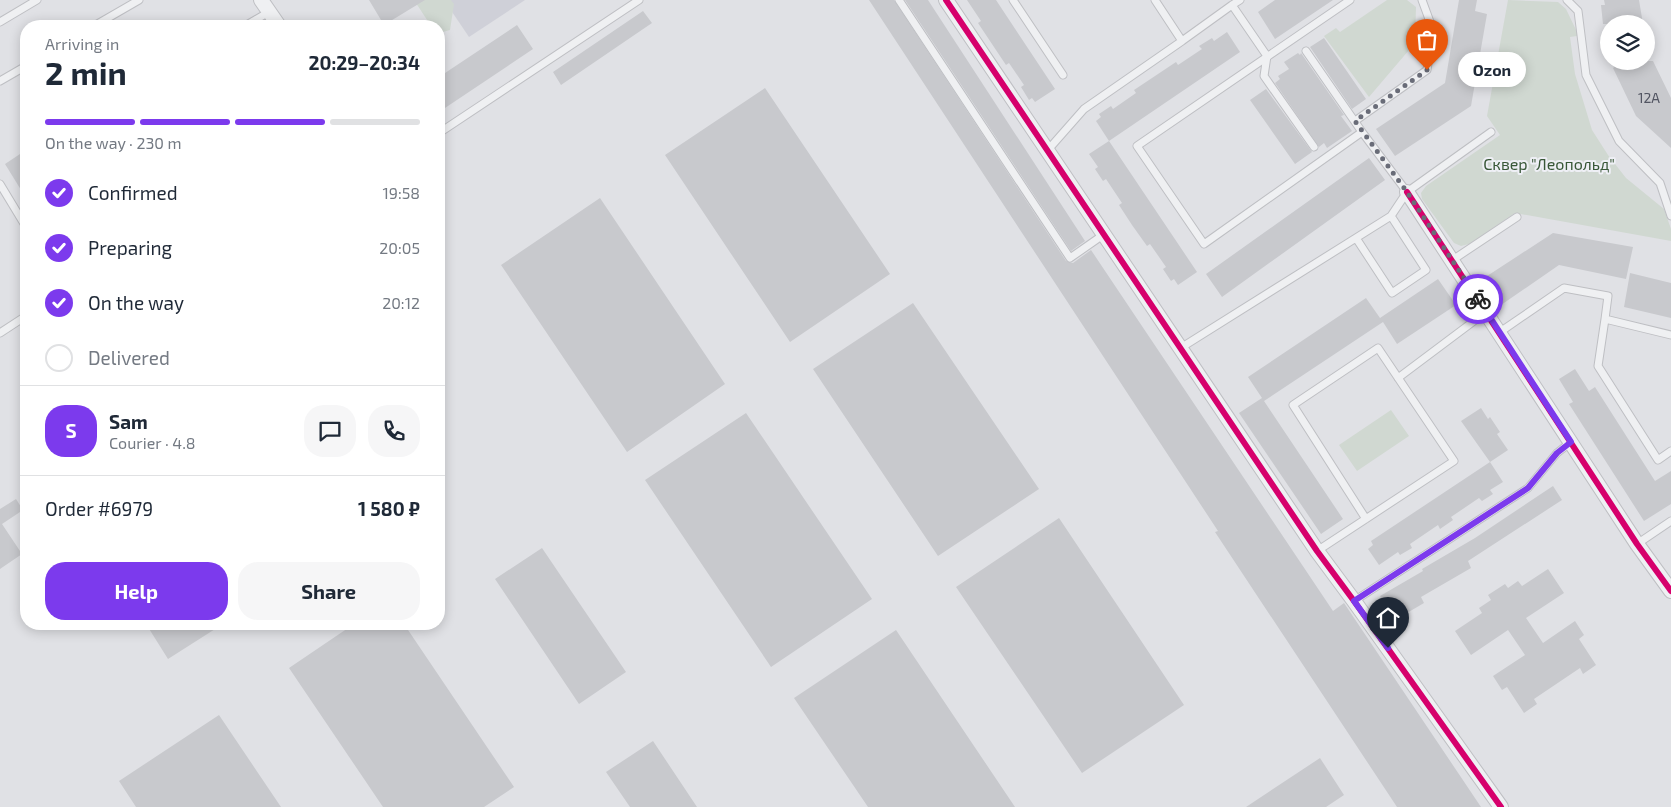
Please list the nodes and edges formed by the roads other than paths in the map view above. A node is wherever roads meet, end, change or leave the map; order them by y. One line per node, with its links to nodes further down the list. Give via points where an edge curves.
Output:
1 (38, 0): 17 (lane)
2 (139, 0): 14 (lane)
3 (639, 0): 25 (lane)
4 (899, 0): 36 (lane, via 1070,258)
5 (946, 0): 29 (street)
6 (1013, 0): 22 (lane)
7 (1155, 0): 18 (lane)
8 (1240, 0): 13 (lane)
9 (1350, 0): 20 (lane)
10 (1422, 0): 24 (lane, via 1433,30 1427,70)
11 (1567, 0): 33 (lane, via 1578,11 1586,75 1619,141 1660,183)
12 (265, 6): 15 (lane); 16 (street)
13 (1232, 6): 18 (lane); 20 (lane)
14 (104, 20)
15 (251, 20)
16 (275, 20)
17 (0, 22)
18 (1182, 41): 29 (lane, via 1084,109)
19 (1306, 50): 24 (lane)
20 (1266, 56): 26 (lane, via 1137,146 1204,244); 28 (lane, via 1264,76)
21 (20, 69): 23 (lane)
22 (1063, 75)
23 (0, 81)
24 (1355, 121): 26 (lane)
25 (445, 130)
26 (1362, 132): 31 (lane)
27 (1491, 132): 31 (lane)
28 (1314, 147)
29 (1046, 152): 36 (street)
30 (0, 184): 34 (lane)
31 (1407, 192): 32 (lane); 38 (street)
32 (1391, 216): 37 (lane); 37 (lane, via 1426,270 1392,293)
33 (1671, 216)
34 (20, 217)
35 (1517, 218): 38 (lane)
36 (1104, 235): 45 (street)
37 (1356, 238): 45 (lane)
38 (1451, 261): 39 (street)
39 (1489, 315): 42 (street); 46 (lane, via 1478,318)
40 (1605, 319): 42 (lane, via 1608,296 1564,288); 44 (lane); 48 (lane, via 1598,366 1658,460)
41 (20, 320): 43 (lane)
42 (1500, 332): 47 (street)
43 (0, 333)
44 (1671, 335)
45 (1179, 349): 52 (street)
46 (1398, 378): 49 (lane, via 1454,461); 49 (lane, via 1378,348 1293,405)
47 (1571, 442): 51 (street); 54 (lane, via 1557,453 1528,488)
48 (1671, 451)
49 (1366, 519): 52 (lane)
50 (1671, 521): 51 (lane)
51 (1637, 544): 53 (street)
52 (1317, 551): 54 (street)
53 (1671, 591)
54 (1354, 601): 55 (street)
55 (1501, 807)

